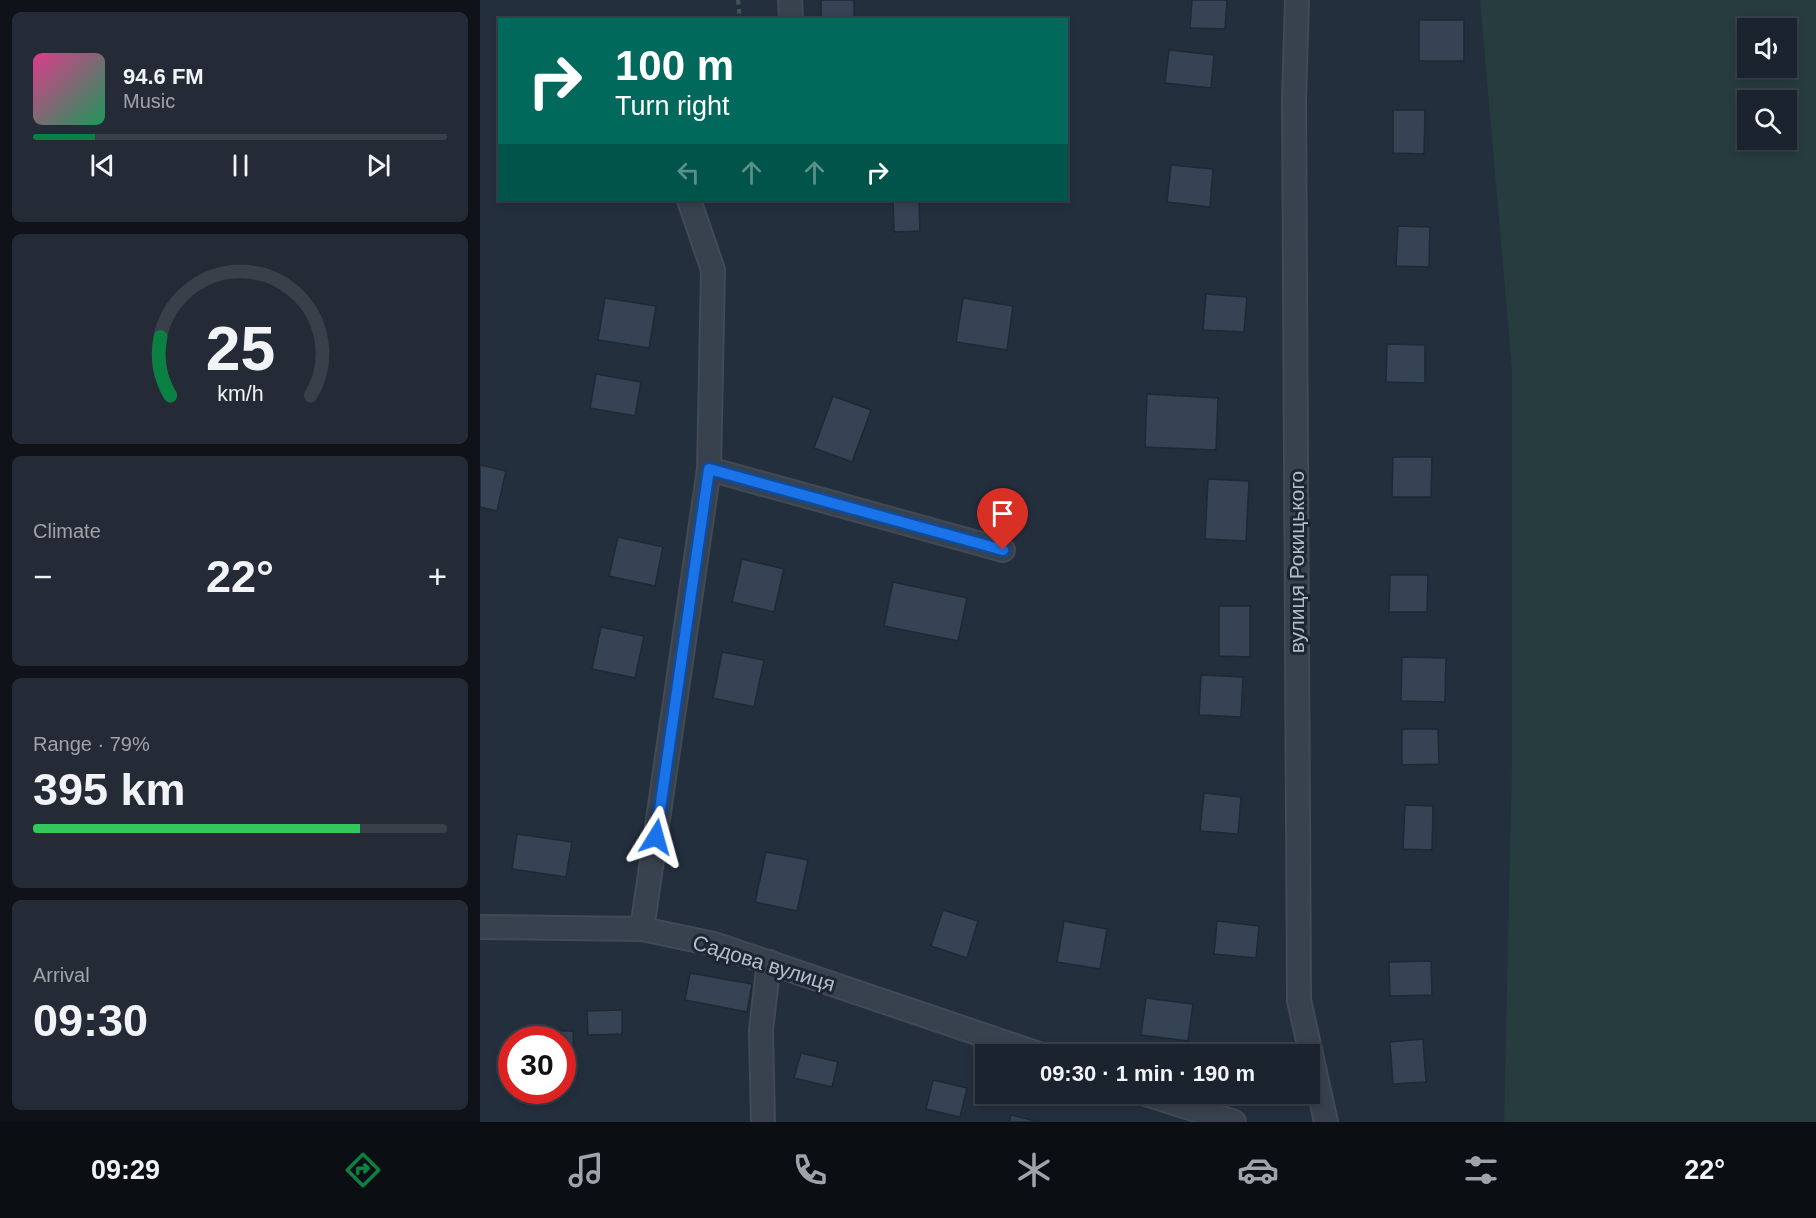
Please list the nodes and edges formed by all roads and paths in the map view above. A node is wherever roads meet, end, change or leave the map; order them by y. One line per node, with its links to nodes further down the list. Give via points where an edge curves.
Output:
1 (738, 0): 4 (path)
2 (790, 0): 5 (street)
3 (1297, 0): 16 (street, вулиця Рокицького, via 1294,110 1299,999)
4 (740, 18)
5 (791, 18)
6 (689, 201): 7 (street, via 713,270)
7 (709, 469): 8 (street); 10 (street)
8 (1003, 550)
9 (480, 927): 10 (street, Садова вулиця)
10 (642, 929): 11 (street, Садова вулиця, via 714,944)
11 (769, 962): 12 (street, Садова вулиця); 14 (street, via 761,1030)
12 (1010, 1044)
13 (1177, 1104): 15 (street)
14 (763, 1122)
15 (1234, 1122)
16 (1326, 1122)

